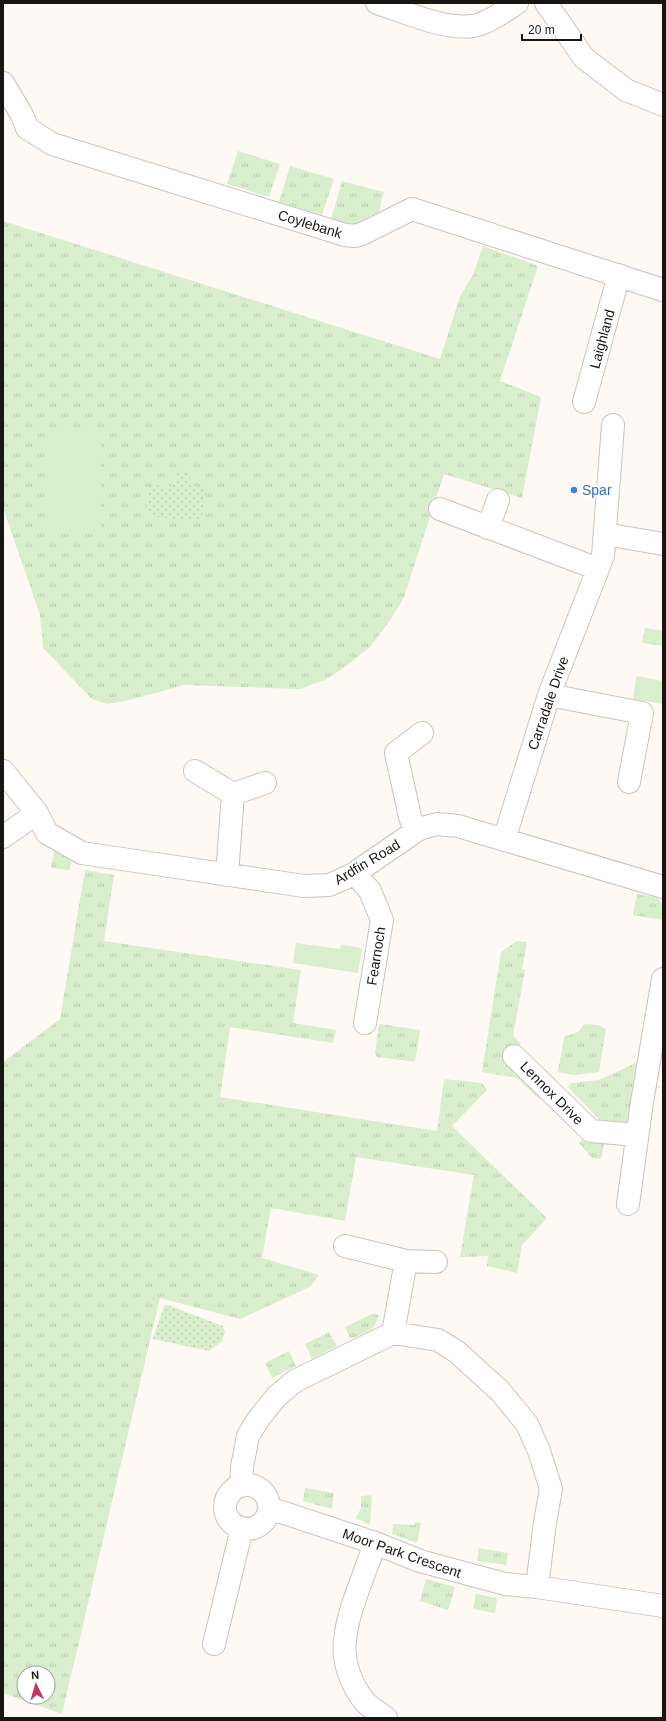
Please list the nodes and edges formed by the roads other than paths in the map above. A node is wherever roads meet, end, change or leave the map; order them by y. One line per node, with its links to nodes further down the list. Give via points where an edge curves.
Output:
1 (377, 3): 2 (street, via 446,25 474,26)
2 (517, 3)
3 (546, 3): 5 (street, via 584,58 626,90)
4 (3, 83): 6 (street, Coylebank, via 27,128 52,144 355,236 412,209)
5 (663, 105)
6 (619, 275): 7 (street, Coylebank); 8 (street, Laighland)
7 (663, 290)
8 (584, 402)
9 (613, 425): 13 (street, Carradale Drive)
10 (498, 500): 12 (street)
11 (440, 509): 12 (street)
12 (488, 528): 15 (street)
13 (605, 534): 14 (street); 15 (street, Carradale Drive, via 603,556)
14 (663, 544)
15 (598, 568): 16 (street, Carradale Drive)
16 (549, 695): 20 (street, via 642,713); 26 (street, Carradale Drive)
17 (422, 733): 24 (street, via 396,753 410,817)
18 (3, 771): 23 (street, Ardfin Road)
19 (195, 771): 22 (street)
20 (629, 782)
21 (265, 783): 22 (street)
22 (233, 794): 28 (street)
23 (37, 813): 25 (street); 28 (street, Ardfin Road, via 47,833 82,853)
24 (416, 832): 26 (street, Ardfin Road, via 437,824 458,826); 27 (street, Ardfin Road)
25 (3, 837)
26 (504, 840): 29 (street, Ardfin Road)
27 (355, 873): 28 (street, Ardfin Road, via 329,885 304,886); 31 (street, Fearnoch, via 370,890 382,920)
28 (227, 874)
29 (663, 887)
30 (663, 979): 33 (street)
31 (365, 1023)
32 (514, 1056): 33 (street, Lennox Drive, via 591,1131)
33 (637, 1135): 34 (street)
34 (628, 1204)
35 (345, 1246): 36 (street)
36 (406, 1261): 37 (street); 38 (street)
37 (436, 1262)
38 (393, 1333): 39 (street, via 295,1381 276,1397 248,1436); 43 (street, via 438,1340 457,1352 500,1392 527,1424 540,1451 551,1489)
39 (241, 1485): 40 (street, via 253,1485 263,1491); 41 (street, via 227,1496 225,1505 231,1523)
40 (269, 1508): 41 (street, via 259,1526); 42 (street, Moor Park Crescent)
41 (242, 1528): 45 (street)
42 (375, 1544): 43 (street, Moor Park Crescent, via 420,1562 476,1577 505,1584); 46 (street, via 350,1615 345,1641 345,1659 352,1681 366,1703)
43 (537, 1587): 44 (street, Moor Park Crescent)
44 (663, 1606)
45 (214, 1644)
46 (386, 1718)

